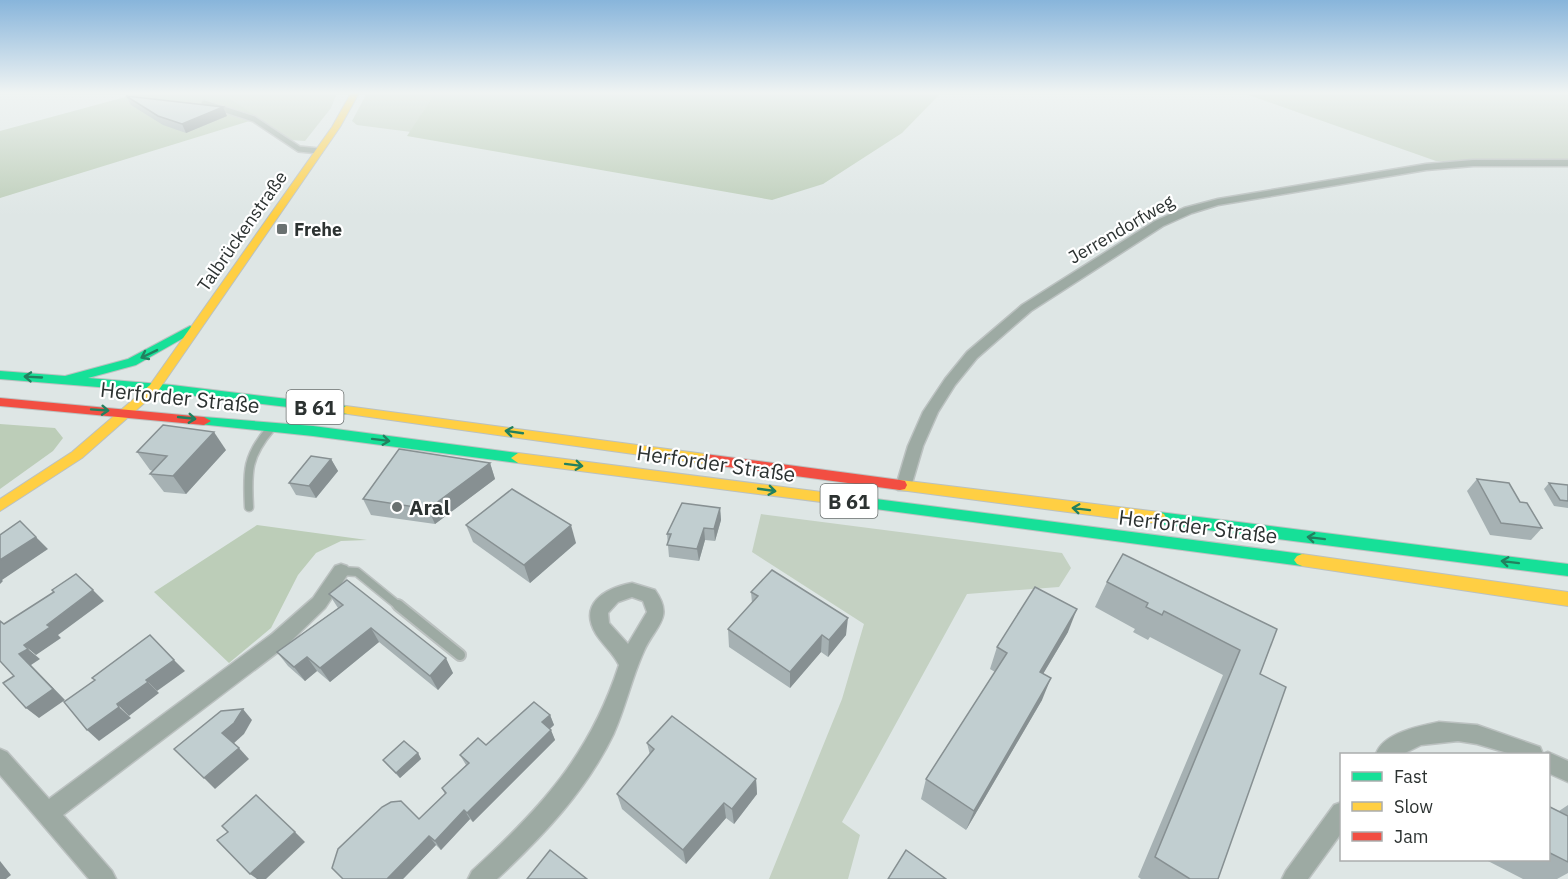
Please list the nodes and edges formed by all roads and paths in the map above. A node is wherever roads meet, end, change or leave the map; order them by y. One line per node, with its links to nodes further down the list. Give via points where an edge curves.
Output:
1 (277, 134): 3 (lane, via 299,149)
2 (332, 134): 3 (main road, Talbrückenstraße)
3 (320, 151): 5 (main road, Talbrückenstraße)
4 (1568, 164): 12 (street, Jerrendorfweg, via 1439,165 1232,199 1174,216 1026,306 964,361 913,448)
5 (199, 324): 7 (main road, one-way to 7, via 132,362); 8 (main road, Talbrückenstraße)
6 (0, 375): 7 (main road, Herforder Straße / B 61, one-way to 6)
7 (70, 379): 8 (main road, Herforder Straße / B 61)
8 (154, 388): 10 (main road, Talbrückenstraße); 12 (main road, Herforder Straße / B 61, one-way to 8, via 476,426)
9 (0, 402): 10 (main road, Herforder Straße / B 61, one-way to 10)
10 (129, 412): 11 (main road, Herforder Straße / B 61, one-way to 11); 13 (main road, Talbrückenstraße, via 77,454)
11 (272, 427): 14 (lane, via 247,464); 17 (main road, Herforder Straße / B 61, one-way to 17, via 1418,575)
12 (904, 486): 15 (main road, Herforder Straße / B 61, one-way to 12)
13 (0, 506)
14 (249, 507)
15 (1568, 570)
16 (340, 571): 18 (lane, via 357,572); 25 (street, via 319,603 279,640)
17 (1568, 599)
18 (460, 655)
19 (629, 665): 28 (street, via 612,718 583,769 548,813)
20 (1387, 753): 21 (street, via 1422,734 1453,731)
21 (1530, 753)
22 (0, 759): 25 (street)
23 (1550, 763): 24 (street)
24 (1568, 772)
25 (47, 814): 27 (street)
26 (1340, 814): 29 (street)
27 (104, 879)
28 (480, 879)
29 (1294, 879)

